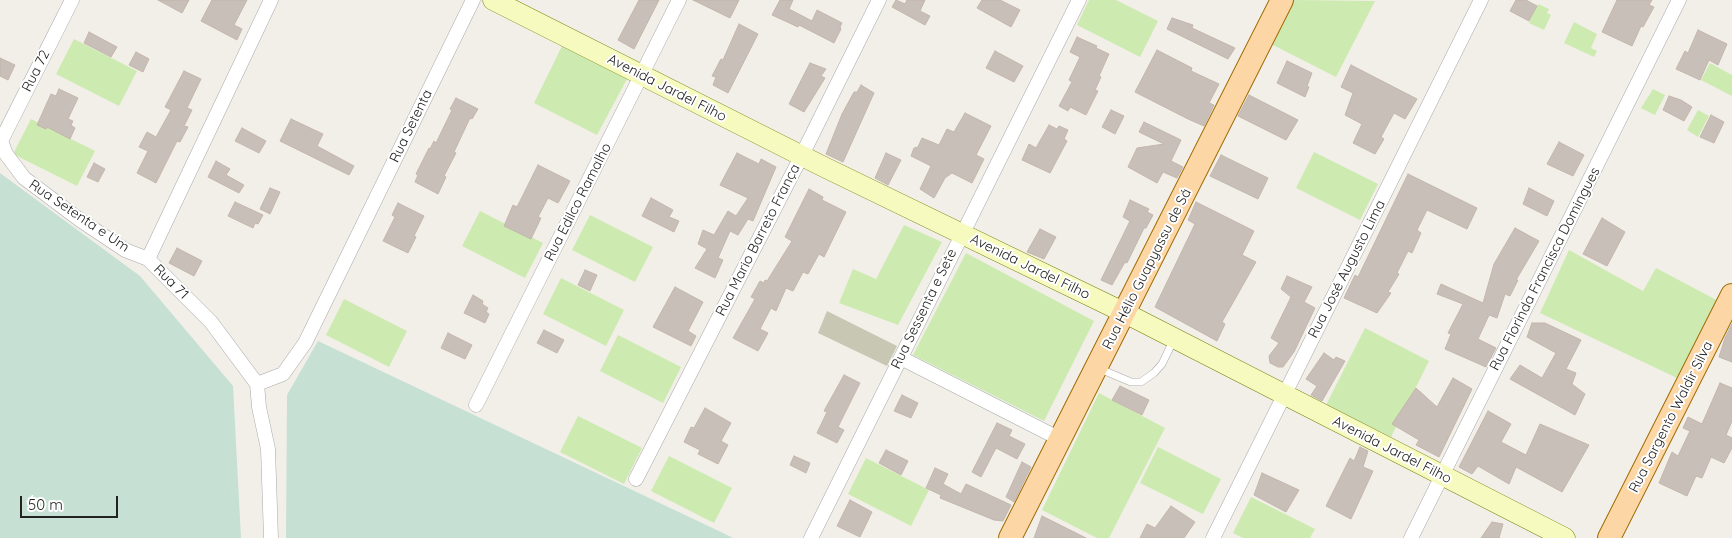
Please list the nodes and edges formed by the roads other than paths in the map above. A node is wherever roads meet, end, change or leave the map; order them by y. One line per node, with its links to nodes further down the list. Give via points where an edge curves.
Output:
1 (72, 0): 12 (street, Rua 72)
2 (271, 0): 15 (street, Rua 71)
3 (473, 0): 21 (street, Rua Setenta, via 305,344 283,374)
4 (493, 0): 11 (main road, Avenida Jardel Filho)
5 (679, 0): 11 (street, Rua Edilco Ramalho)
6 (879, 0): 13 (street, Rua Mario Barreto França)
7 (1078, 0): 14 (street, Rua Sessenta e Sete)
8 (1282, 0): 17 (main road, Rua Hélio Guapyassu de Sá)
9 (1481, 0): 22 (street, Rua José Augusto Lima)
10 (1679, 0): 25 (street, Rua Florinda Francisca Domingues)
11 (642, 75): 13 (main road, Avenida Jardel Filho); 23 (street, Rua Edilco Ramalho)
12 (0, 141): 15 (street, Rua Setenta e Um, via 24,178 125,250)
13 (802, 156): 14 (main road, Avenida Jardel Filho); 26 (street, Rua Mario Barreto França)
14 (962, 234): 17 (main road, Avenida Jardel Filho); 19 (street, Rua Sessenta e Sete)
15 (148, 259): 21 (street, Rua 71, via 211,322)
16 (1732, 295): 33 (main road, Rua Sargento Waldir Silva)
17 (1125, 314): 18 (main road, Avenida Jardel Filho); 20 (main road, Rua Hélio Guapyassu de Sá)
18 (1174, 338): 20 (lane, via 1162,364 1141,382 1131,382); 22 (main road, Avenida Jardel Filho)
19 (900, 358): 24 (street); 28 (street, Rua Sessenta e Sete)
20 (1097, 368): 24 (main road, Rua Hélio Guapyassu de Sá)
21 (257, 384): 27 (street, via 268,449)
22 (1284, 395): 25 (main road, Avenida Jardel Filho); 30 (street, Rua José Augusto Lima)
23 (476, 405)
24 (1060, 439): 29 (main road, Rua Hélio Guapyassu de Sá)
25 (1442, 475): 31 (street, Rua Florinda Francisca Domingues); 32 (main road, Avenida Jardel Filho)
26 (636, 479)
27 (271, 538)
28 (811, 538)
29 (1010, 538)
30 (1213, 538)
31 (1411, 538)
32 (1565, 538)
33 (1609, 538)

